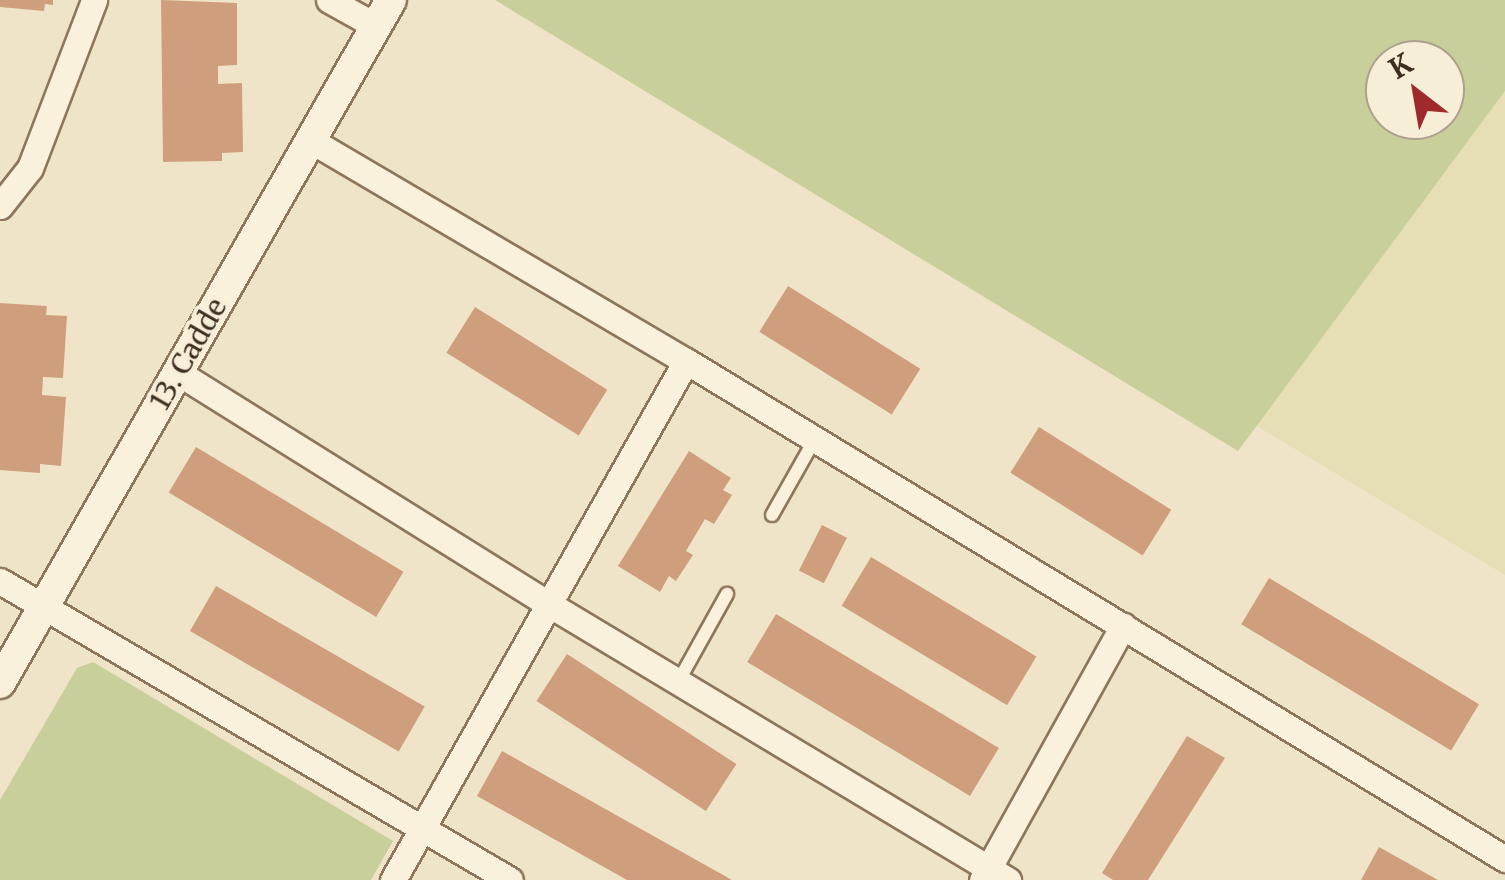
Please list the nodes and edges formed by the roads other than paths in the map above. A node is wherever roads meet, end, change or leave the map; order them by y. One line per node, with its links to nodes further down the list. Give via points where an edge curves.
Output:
1 (94, 0): 5 (street, via 30,168)
2 (329, 0): 3 (street)
3 (384, 13): 4 (street, 13. Cadde)
4 (312, 140): 6 (street); 7 (street, 13. Cadde)
5 (0, 206)
6 (686, 361): 8 (street); 12 (street)
7 (177, 372): 12 (street); 13 (street, 13. Cadde)
8 (814, 439): 9 (lane); 14 (street)
9 (772, 515)
10 (0, 581): 13 (street)
11 (727, 594): 15 (lane)
12 (547, 603): 15 (street); 17 (street)
13 (43, 606): 16 (street, 13. Cadde); 17 (street)
14 (1123, 626): 18 (street); 19 (street)
15 (678, 682): 19 (street)
16 (0, 683)
17 (422, 828): 20 (street); 21 (street)
18 (1505, 858)
19 (993, 876)
20 (393, 880)
21 (510, 880)

